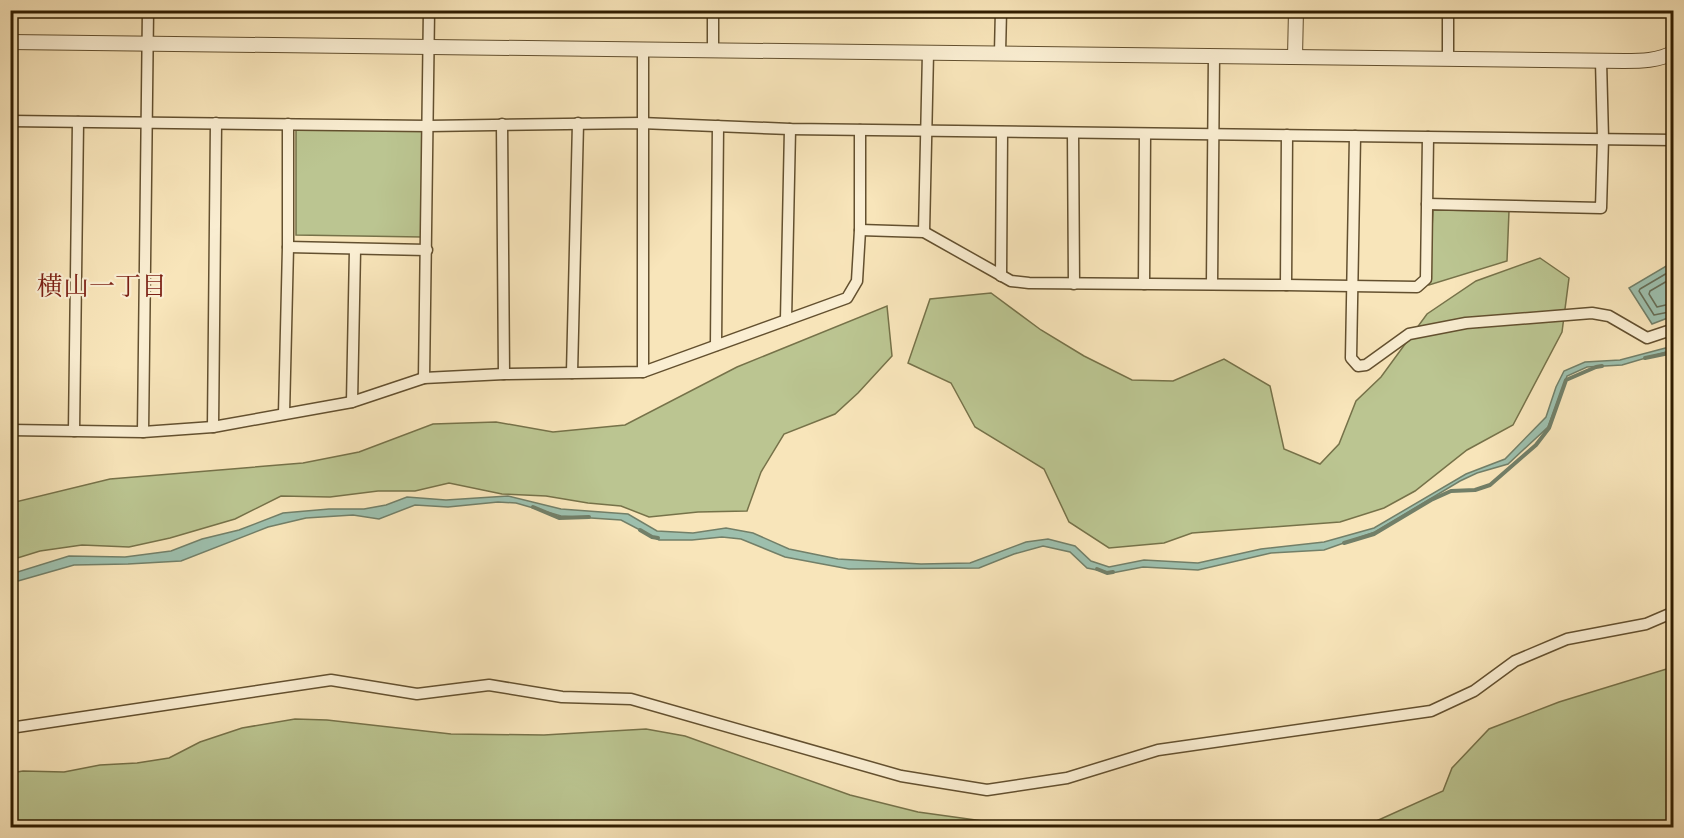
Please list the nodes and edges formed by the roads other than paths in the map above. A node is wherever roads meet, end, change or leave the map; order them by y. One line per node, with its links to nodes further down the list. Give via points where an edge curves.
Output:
1 (148, 10): 8 (street)
2 (429, 10): 9 (street)
3 (713, 10): 11 (street)
4 (1001, 10): 14 (street)
5 (1296, 10): 16 (street)
6 (1449, 10): 17 (street)
7 (10, 42): 8 (street)
8 (148, 44): 9 (street); 20 (street)
9 (428, 47): 10 (street); 27 (street)
10 (642, 49): 11 (street); 24 (street)
11 (712, 50): 13 (street)
12 (1674, 52): 18 (street, via 1643,61)
13 (928, 53): 14 (street); 31 (street)
14 (1000, 53): 15 (street)
15 (1214, 56): 16 (street); 35 (street)
16 (1295, 57): 17 (street)
17 (1448, 59): 18 (street)
18 (1601, 61): 39 (street)
19 (10, 121): 21 (street)
20 (147, 122): 21 (street); 22 (street); 65 (street)
21 (78, 123): 64 (street)
22 (216, 123): 25 (street); 62 (street)
23 (578, 123): 24 (street); 26 (street); 57 (street)
24 (641, 123): 28 (street); 56 (street)
25 (288, 124): 27 (street); 44 (street)
26 (502, 124): 27 (street); 58 (street)
27 (428, 126): 46 (street)
28 (718, 126): 29 (street); 55 (street)
29 (790, 129): 30 (street); 53 (street)
30 (860, 130): 31 (street); 42 (street)
31 (927, 131): 32 (street); 43 (street)
32 (1002, 132): 33 (street); 47 (street)
33 (1073, 133): 34 (street); 48 (street)
34 (1145, 134): 35 (street); 49 (street)
35 (1214, 135): 36 (street); 50 (street)
36 (1287, 135): 37 (street); 51 (street)
37 (1355, 136): 38 (street); 52 (street)
38 (1428, 137): 39 (street); 41 (street)
39 (1603, 139): 40 (street); 41 (street, via 1601,207)
40 (1674, 140)
41 (1427, 204): 52 (street, via 1426,279 1417,287)
42 (860, 230): 43 (street); 53 (street, via 857,282 847,298)
43 (924, 232): 47 (street)
44 (288, 247): 45 (street); 61 (street)
45 (355, 250): 46 (street); 60 (street)
46 (427, 250): 59 (street)
47 (1001, 276): 48 (street, via 1029,284)
48 (1074, 284): 49 (street)
49 (1144, 284): 50 (street)
50 (1212, 284): 51 (street)
51 (1286, 285): 52 (street)
52 (1353, 285): 54 (street, via 1351,358 1358,366 1366,365 1409,334 1466,323 1592,313 1609,316 1647,338)
53 (786, 320): 55 (street)
54 (1674, 329)
55 (716, 345): 56 (street)
56 (642, 372): 57 (street)
57 (572, 373): 58 (street)
58 (504, 374): 59 (street)
59 (424, 378): 60 (street)
60 (352, 402): 61 (street)
61 (284, 414): 62 (street)
62 (213, 427): 65 (street)
63 (10, 430): 64 (street)
64 (74, 431): 65 (street)
65 (143, 432)
66 (1674, 612): 67 (street, via 1646,624 1567,639 1515,660 1474,692 1431,711 1158,750 1067,778 987,790 901,776 631,699 562,697 489,685 417,694 331,680)
67 (10, 728)

